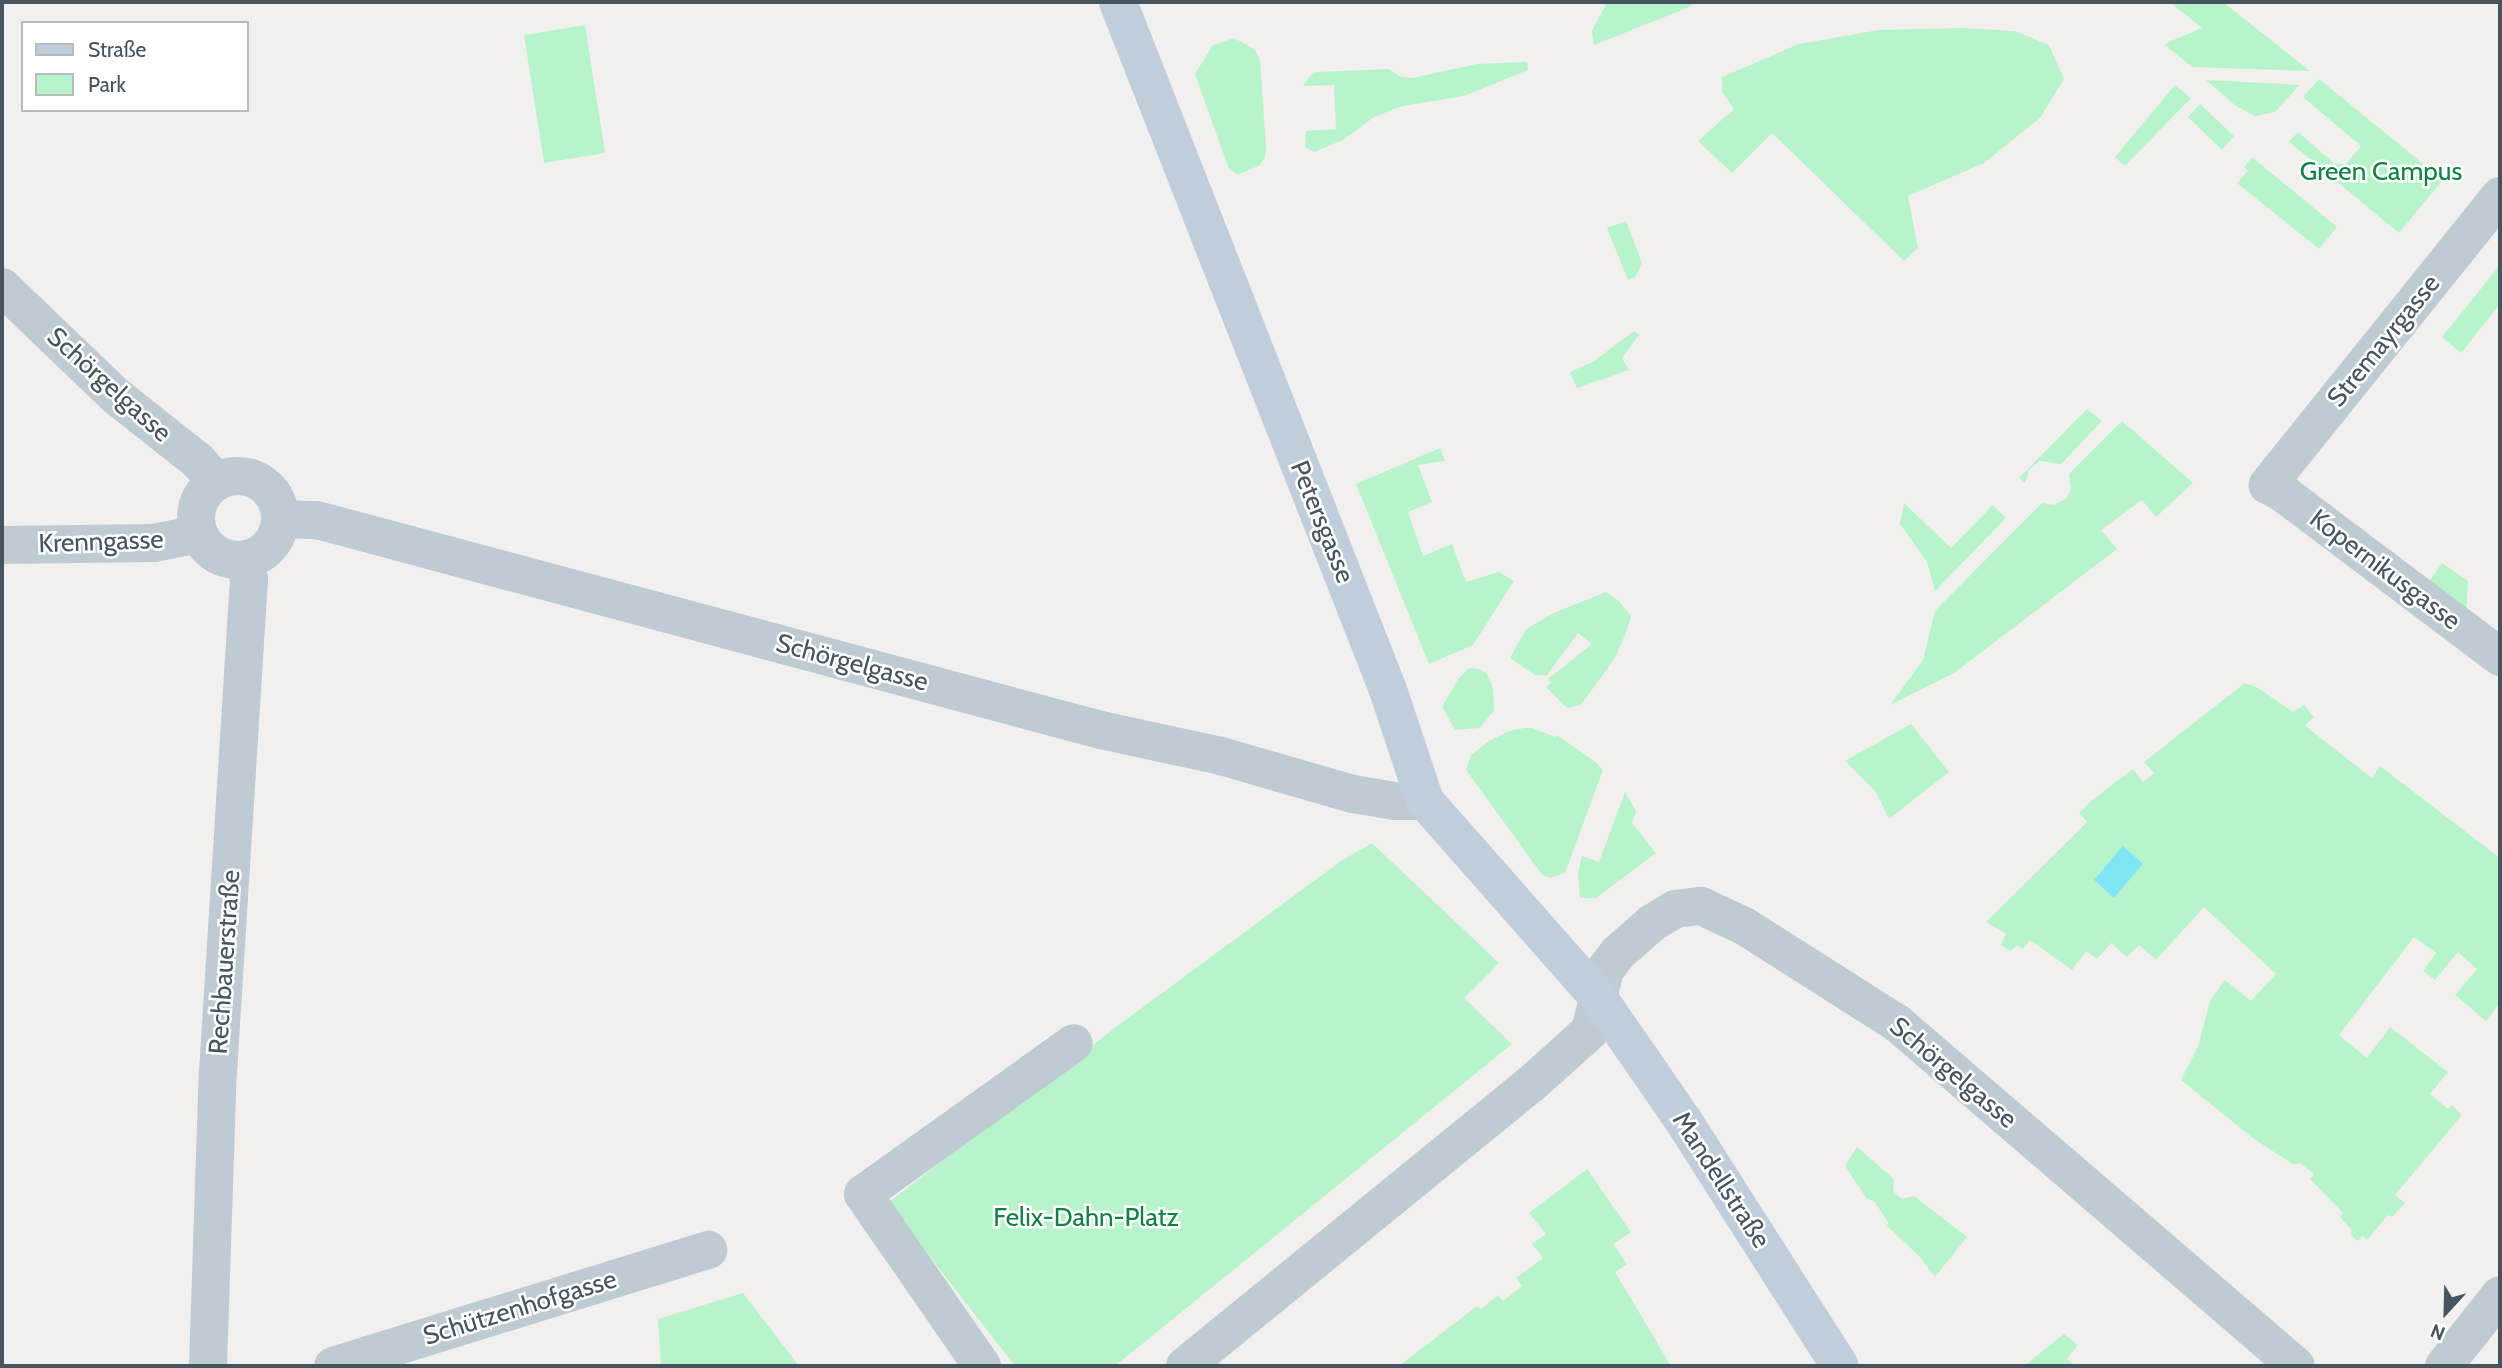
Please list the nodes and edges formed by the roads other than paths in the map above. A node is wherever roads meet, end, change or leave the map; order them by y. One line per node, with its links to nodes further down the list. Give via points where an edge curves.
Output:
1 (1118, 2): 11 (main road, Petersgasse, via 1388,690)
2 (2500, 196): 5 (street, Stremayrgasse)
3 (2, 287): 4 (street, Schörgelgasse, via 116,396 198,461)
4 (216, 481): 6 (street, via 245,476 259,481 271,491); 7 (street, via 198,505 195,520)
5 (2268, 485): 10 (street, Kopernikusgasse)
6 (280, 519): 9 (street, via 269,546); 11 (street, Schörgelgasse, via 317,520 1353,794)
7 (199, 534): 8 (street, Krenngasse, via 154,543); 9 (street, via 217,555)
8 (2, 545)
9 (245, 559): 16 (street, Rechbauerstraße, via 249,580 218,1072)
10 (2500, 657)
11 (1425, 801): 12 (main road, Petersgasse)
12 (1598, 997): 19 (street, via 1590,1031 1531,1084); 20 (main road, Mandellstraße, via 1683,1120); 21 (street, Schörgelgasse, via 1605,970 1618,953 1675,909 1701,906 1744,926 1897,1023)
13 (1074, 1043): 18 (street, via 863,1194)
14 (708, 1250): 17 (street, Schützenhofgasse)
15 (2500, 1295): 22 (street)
16 (208, 1366)
17 (333, 1366)
18 (982, 1366)
19 (1185, 1366)
20 (1840, 1366)
21 (2296, 1366)
22 (2444, 1366)

